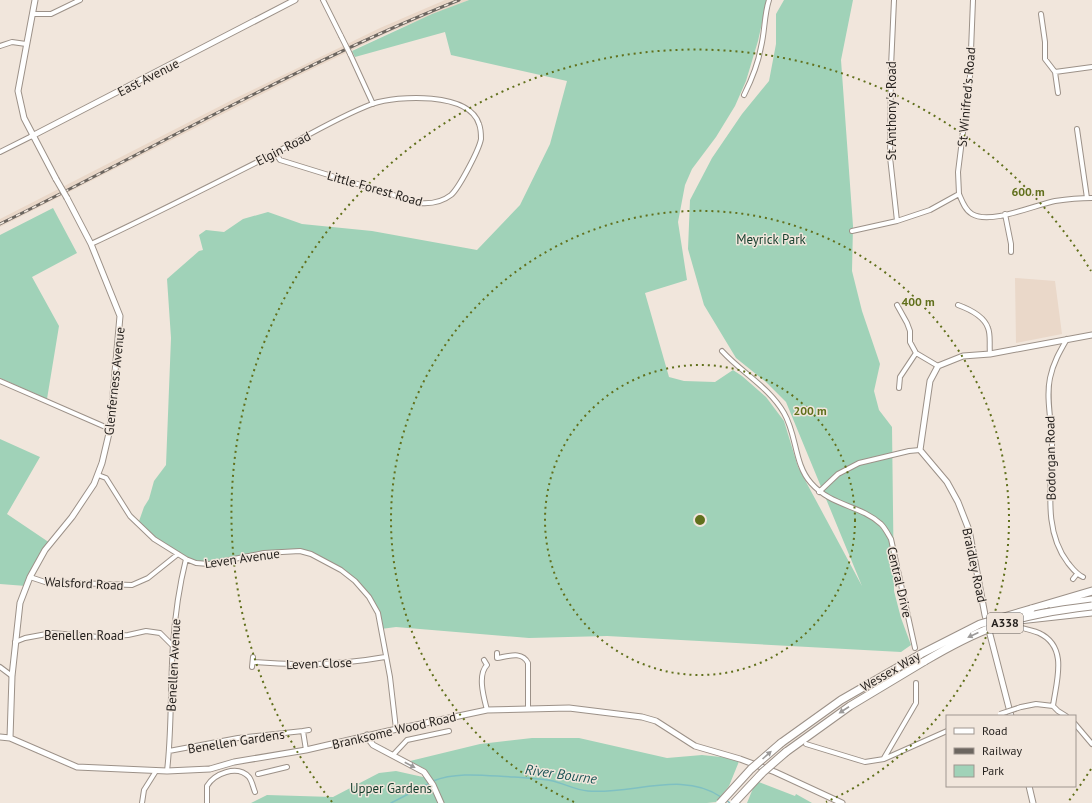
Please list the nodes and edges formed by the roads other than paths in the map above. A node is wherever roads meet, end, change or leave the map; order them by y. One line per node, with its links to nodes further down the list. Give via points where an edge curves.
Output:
1 (35, 0): 8 (street, Glenferness Avenue)
2 (80, 0): 8 (street, via 52,14)
3 (295, 0): 18 (street, East Avenue)
4 (323, 0): 16 (street, bridge)
5 (769, 0): 15 (street, via 762,46)
6 (894, 0): 24 (street, St Anthony's Road, via 890,157)
7 (973, 0): 21 (street, St Winifred's Road, via 970,76 958,172)
8 (33, 14): 10 (street, Glenferness Avenue)
9 (1041, 14): 13 (street, via 1046,42 1045,59)
10 (26, 44): 11 (street, via 12,42); 18 (street, Glenferness Avenue, via 18,91 24,118)
11 (0, 46)
12 (1092, 67): 13 (street)
13 (1055, 72): 14 (street)
14 (1058, 93)
15 (744, 95)
16 (373, 104): 20 (street, Elgin Road); 20 (street, Little Forest Road, via 412,97 441,100 467,108 473,113 481,130 479,145 452,193 437,202 419,203 280,160)
17 (1077, 129): 22 (street)
18 (32, 136): 19 (street, East Avenue); 26 (street, Glenferness Avenue, bridge)
19 (0, 152)
20 (275, 152): 26 (street, Elgin Road)
21 (959, 194): 23 (street, via 966,209 972,214 984,217); 24 (street, via 930,210)
22 (1090, 198): 23 (street, via 1056,201)
23 (1005, 214): 27 (street, via 1012,244)
24 (897, 221): 25 (street)
25 (852, 231)
26 (91, 244): 38 (street, Glenferness Avenue, via 120,316)
27 (1011, 252)
28 (897, 305): 33 (street, via 908,323 910,342)
29 (958, 305): 34 (street, via 969,309 988,328)
30 (1092, 335): 31 (street)
31 (1067, 338): 34 (street); 44 (street, Bodorgan Road, via 1056,356 1050,378 1051,525 1060,553)
32 (722, 351): 41 (street, Central Drive, via 763,387 784,412 803,471)
33 (916, 353): 35 (street); 37 (street, via 900,377)
34 (990, 354): 35 (street, via 963,356)
35 (938, 366): 39 (street, via 930,381)
36 (0, 381): 38 (street)
37 (899, 388)
38 (110, 429): 40 (street, Glenferness Avenue)
39 (920, 450): 41 (street, via 909,450 859,463 838,474); 54 (street, Braidley Road, via 947,482 969,530)
40 (98, 474): 42 (street, Leven Avenue, via 106,478 130,516 154,539); 46 (street, Glenferness Avenue, via 77,510 45,550)
41 (820, 492): 57 (street, Central Drive, via 833,501 870,516 882,525 891,539)
42 (178, 554): 43 (street, Leven Avenue); 46 (street, Walsford Road, via 148,578 132,585 45,582)
43 (186, 559): 56 (street, Benellen Avenue, via 175,617); 59 (street, Leven Avenue, via 202,565 264,552 300,551 311,554 341,570 369,597 378,613)
44 (1077, 574): 45 (street, Bodorgan Road); 47 (street)
45 (1083, 577)
46 (30, 578): 55 (street, Glenferness Avenue, via 20,603)
47 (1073, 579)
48 (1092, 591): 51 (highway)
49 (1092, 600): 51 (highway, Wessex Way / A338)
50 (1092, 606): 53 (highway, Wessex Way / A338, bridge)
51 (1031, 609): 95 (highway, Wessex Way / A338, one-way to 51, bridge, via 751,769 781,743 846,697 980,624)
52 (1092, 612): 53 (highway, bridge)
53 (1011, 621): 96 (highway, Wessex Way / A338, one-way to 96, bridge, via 965,639 850,706 786,752)
54 (988, 626): 65 (street, via 1002,623 1039,633 1051,642 1060,667); 69 (street, Braidley Road)
55 (14, 642): 56 (street, Benellen Road, via 52,633 99,636 128,635 146,631 160,633); 63 (street, Glenferness Avenue)
56 (173, 646): 83 (street, Benellen Avenue)
57 (915, 648)
58 (497, 653): 66 (street, via 497,658 520,655 528,663)
59 (385, 657): 62 (street, Leven Close, via 307,665 253,659); 72 (street, Leven Avenue)
60 (484, 660): 67 (street, via 489,664 483,668 482,675)
61 (0, 667): 63 (street)
62 (252, 667)
63 (12, 676): 79 (street, Glenferness Avenue)
64 (916, 683): 85 (street, via 916,703)
65 (1053, 706): 68 (street, bridge, via 1036,704); 70 (street)
66 (528, 708): 67 (street, Branksome Wood Road); 97 (street, Branksome Wood Road, via 569,708 656,721 695,746 740,759 784,776)
67 (487, 710): 72 (street, Branksome Wood Road)
68 (997, 715)
69 (1011, 715)
70 (1064, 715)
71 (1076, 725): 81 (street)
72 (396, 729): 77 (street, Branksome Wood Road)
73 (309, 730): 74 (street, Benellen Gardens)
74 (303, 731): 82 (street, Benellen Gardens); 83 (street, Benellen Gardens, via 238,738)
75 (449, 731): 84 (street, via 438,736 407,740)
76 (946, 732): 85 (street)
77 (368, 735): 82 (street, Branksome Wood Road); 84 (street, via 373,745)
78 (0, 737): 79 (street, Branksome Wood Road)
79 (10, 738): 87 (street, Branksome Wood Road, via 77,767)
80 (806, 744): 85 (street, via 865,762)
81 (1092, 744)
82 (306, 750): 88 (street, Branksome Wood Road, via 234,762 210,769)
83 (169, 751): 88 (street, Benellen Avenue)
84 (393, 755): 94 (street, one-way to 94, via 424,772)
85 (884, 759)
86 (287, 767): 89 (street)
87 (156, 771): 88 (street, Branksome Wood Road); 92 (street, via 144,790)
88 (167, 771)
89 (258, 774)
90 (1029, 787): 98 (street)
91 (255, 792): 93 (street, via 251,780 244,773 224,773 207,786)
92 (142, 803)
93 (208, 803)
94 (441, 803)
95 (720, 803)
96 (734, 803)
97 (842, 803)
98 (1033, 803)

